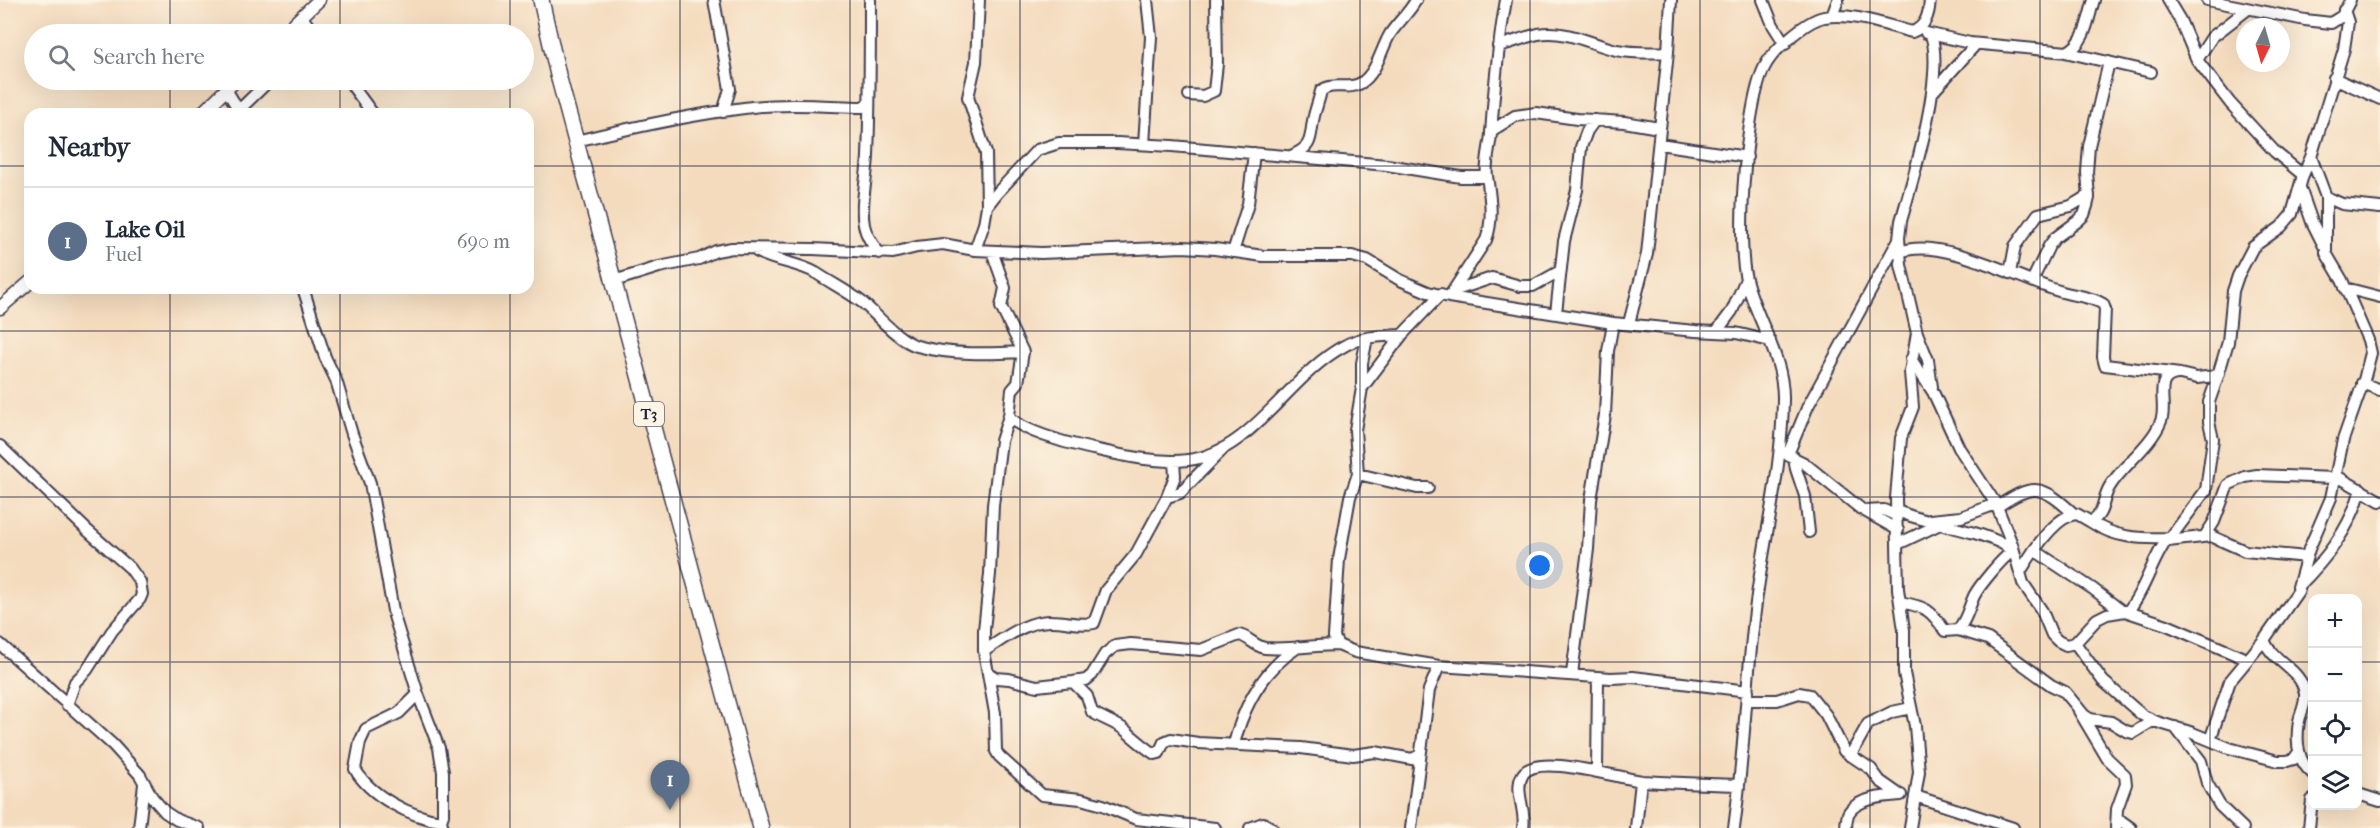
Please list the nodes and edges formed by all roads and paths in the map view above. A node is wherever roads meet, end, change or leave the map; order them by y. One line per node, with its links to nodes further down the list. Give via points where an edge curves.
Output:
1 (320, 0): 21 (main road)
2 (541, 0): 51 (highway, T3)
3 (714, 0): 47 (street, via 730,89)
4 (870, 0): 42 (street)
5 (979, 0): 63 (street, via 976,62 968,97 986,153)
6 (1147, 0): 52 (street, via 1152,37)
7 (1215, 0): 40 (street, via 1214,91 1203,96)
8 (1416, 0): 55 (street, via 1391,32 1364,81 1357,85 1331,85 1321,91 1310,141 1301,152)
9 (1506, 0): 28 (street)
10 (1671, 0): 29 (street)
11 (1763, 0): 26 (street)
12 (1838, 0): 20 (street)
13 (1930, 0): 24 (street, via 1927,20)
14 (2094, 0): 30 (street, via 2081,41)
15 (2168, 0): 31 (street)
16 (2207, 0): 18 (street)
17 (2350, 0): 19 (street)
18 (2248, 9): 19 (street, via 2331,23); 31 (street, via 2212,38)
19 (2344, 10): 34 (street, via 2347,35)
20 (1832, 16): 24 (street); 26 (street, via 1813,21)
21 (302, 17): 22 (main road); 23 (street)
22 (294, 24)
23 (307, 24)
24 (1917, 31): 25 (street)
25 (1931, 35): 27 (street); 39 (street, via 1935,46)
26 (1785, 44): 56 (street, via 1771,56 1758,82)
27 (1976, 44): 30 (street); 39 (street)
28 (1498, 46): 29 (street, via 1539,34 1556,34 1632,52); 50 (street)
29 (1668, 52): 49 (street)
30 (2065, 52): 32 (street)
31 (2197, 60): 58 (street, via 2260,137)
32 (2109, 62): 33 (street); 61 (street, via 2089,146)
33 (2151, 72)
34 (2334, 78): 41 (street); 57 (street)
35 (225, 90): 43 (main road)
36 (227, 90): 44 (street)
37 (261, 90): 45 (street)
38 (355, 90): 46 (street)
39 (1932, 93): 65 (street)
40 (1189, 94)
41 (2380, 99)
42 (868, 104): 47 (street, via 772,106); 72 (street, via 863,214 866,232)
43 (207, 108)
44 (239, 108)
45 (244, 108)
46 (369, 108)
47 (723, 112): 51 (street)
48 (1595, 120): 49 (street); 50 (street, via 1524,114); 73 (street, via 1581,147)
49 (1659, 128): 53 (street)
50 (1491, 131): 59 (street)
51 (576, 141): 76 (highway, T3)
52 (1144, 144): 54 (street); 63 (street, via 1049,144 1037,150)
53 (1659, 144): 56 (street); 86 (street, via 1647,254)
54 (1254, 153): 55 (street); 70 (street, via 1248,204)
55 (1291, 156): 59 (street)
56 (1747, 157): 75 (street, via 1742,250)
57 (2311, 157): 58 (street); 62 (street)
58 (2303, 175): 60 (street)
59 (1487, 177): 81 (street, via 1491,203 1489,232)
60 (2300, 188): 66 (street); 94 (street, via 2288,220 2253,247 2238,276 2228,342)
61 (2089, 195): 74 (street, via 2071,206 2038,214 2015,246); 77 (street, via 2084,215 2049,246)
62 (2326, 197): 64 (street, via 2342,204); 66 (street)
63 (987, 206): 68 (street)
64 (2380, 208)
65 (1899, 238): 71 (street); 103 (street, via 1808,406)
66 (2325, 247): 79 (street)
67 (752, 249): 72 (street); 76 (street, via 716,250 699,259); 92 (street, via 817,274 861,302 916,346 967,353)
68 (975, 250): 69 (street); 72 (street, via 935,244)
69 (992, 251): 70 (street, via 1041,253 1183,247); 92 (street, via 1005,288 1001,307)
70 (1233, 252): 81 (street, via 1290,257 1352,256 1428,292)
71 (1900, 252): 74 (street, via 1925,248); 88 (street)
72 (879, 253)
73 (1560, 271): 81 (street, via 1533,286 1492,278); 84 (street)
74 (2010, 273): 77 (street)
75 (1746, 279): 87 (street, via 1732,311); 91 (street)
76 (614, 281): 169 (highway, T3)
77 (2032, 281): 95 (street, via 2103,304 2105,365)
78 (24, 287): 83 (main road)
79 (2345, 288): 82 (street); 96 (street, via 2371,353)
80 (305, 294): 143 (street, via 370,483 394,616)
81 (1448, 294): 84 (street); 89 (street)
82 (2380, 297)
83 (0, 308)
84 (1556, 313): 85 (street)
85 (1613, 323): 86 (street); 140 (street)
86 (1629, 323): 87 (street)
87 (1717, 331): 91 (street)
88 (1917, 333): 93 (street); 99 (street, via 1928,360)
89 (1402, 335): 90 (street); 97 (street)
90 (1367, 338): 97 (street); 102 (street, via 1343,346 1317,364)
91 (1770, 341): 103 (street, via 1784,397)
92 (1023, 352): 100 (street, via 1018,383 1012,390)
93 (1911, 358): 99 (street); 113 (street, via 1909,384 1913,406 1901,438)
94 (2219, 372): 95 (street, via 2211,378); 121 (street, via 2209,402 2213,439 2208,482)
95 (2180, 374): 116 (street, via 2166,378 2161,393 2161,422 2108,488 2100,514)
96 (2362, 384): 98 (street); 106 (street)
97 (1362, 388): 105 (street, via 1355,430)
98 (2380, 390)
99 (1933, 392): 111 (street, via 1959,448)
100 (1010, 416): 104 (street, via 1018,426 1071,444); 136 (street, via 1001,441 993,505)
101 (0, 446): 145 (street, via 130,568 140,582 140,599 75,682)
102 (1224, 448): 104 (street, via 1196,459); 109 (street, via 1180,493)
103 (1788, 454): 112 (street); 119 (street, via 1805,496); 144 (street, via 1755,611)
104 (1174, 461): 109 (street, via 1175,476)
105 (1358, 474): 107 (street); 134 (street, via 1339,559 1334,637)
106 (2335, 476): 108 (street); 120 (street, via 2245,477 2228,485); 125 (street, via 2331,498)
107 (1428, 488)
108 (2361, 489): 110 (street); 127 (street, via 2343,532)
109 (1167, 497): 136 (street, via 1136,554 1106,590 1094,623 1051,621 1029,625)
110 (2380, 501)
111 (1997, 505): 114 (street, via 2032,489 2050,493); 115 (street, via 1961,517); 124 (street)
112 (1864, 511): 113 (street); 118 (street)
113 (1897, 514): 115 (street); 118 (street)
114 (2074, 514): 116 (street); 123 (street, via 2063,518)
115 (1922, 521): 117 (street)
116 (2091, 522): 121 (street, via 2128,538)
117 (1938, 525): 122 (street); 124 (street, via 1985,537)
118 (1898, 530): 122 (street)
119 (1809, 532)
120 (2205, 536): 121 (street); 125 (street, via 2246,551)
121 (2168, 539): 129 (street, via 2151,564 2140,594)
122 (1898, 544): 128 (street)
123 (2034, 550): 126 (street); 129 (street)
124 (2013, 552): 126 (street); 130 (street, via 1978,590)
125 (2306, 557): 127 (street)
126 (2020, 573): 132 (street, via 2052,635 2066,645)
127 (2298, 586): 131 (street, via 2297,594)
128 (1900, 602): 130 (street, via 1933,613 1945,631); 146 (street, via 1904,673)
129 (2125, 611): 132 (street, via 2097,619); 137 (street)
130 (1958, 630): 147 (street, via 1994,642 2065,692)
131 (2264, 640): 137 (street); 152 (street, via 2271,654 2297,675 2303,687)
132 (2075, 643): 148 (street, via 2103,681 2142,715)
133 (0, 644): 145 (street)
134 (1338, 645): 135 (street); 138 (street, via 1355,652)
135 (1298, 647): 142 (street, via 1260,646 1239,635 1201,650 1123,644 1110,650 1086,680); 151 (street, via 1263,680 1244,711)
136 (984, 651): 139 (street)
137 (2246, 659): 150 (street, via 2230,681)
138 (1439, 666): 140 (street); 153 (street, via 1429,690)
139 (988, 673): 142 (street, via 1037,686); 170 (street, via 996,751 1034,789 1048,796 1103,805 1136,819)
140 (1572, 674): 141 (street)
141 (1598, 677): 144 (street, via 1633,677); 156 (street)
142 (1073, 682): 151 (street, via 1087,696 1092,712 1155,754 1171,739)
143 (418, 694): 166 (street, via 441,757); 166 (street, via 399,713 366,729 355,769 396,806)
144 (1747, 696): 154 (street, via 1777,700 1799,693 1810,695 1826,715 1841,749); 159 (street)
145 (67, 705): 158 (street, via 113,745)
146 (1911, 708): 154 (street, via 1868,724); 160 (street, via 1919,766)
147 (2079, 708): 148 (street, via 2090,719 2111,722 2130,732); 165 (street, via 2080,716 2107,758 2125,775)
148 (2157, 722): 149 (street)
149 (2175, 728): 150 (street); 181 (street, via 2200,762 2220,806)
150 (2210, 740): 152 (street, via 2278,761 2294,759)
151 (1234, 744): 153 (street, via 1353,755 1375,752 1412,759)
152 (2299, 752): 155 (street)
153 (1420, 755): 173 (street)
154 (1850, 756): 161 (street)
155 (2308, 769)
156 (1597, 772): 157 (street); 174 (street, via 1566,766 1527,770 1520,784 1525,814)
157 (1641, 781): 159 (street); 175 (street)
158 (144, 783): 167 (street); 168 (street, via 170,816)
159 (1740, 785): 176 (street)
160 (1916, 794): 161 (street); 178 (street); 179 (street)
161 (1900, 795): 177 (street, via 1882,796 1854,807 1849,811)
162 (2362, 795): 163 (street)
163 (2380, 801)
164 (2312, 810): 182 (street)
165 (2116, 823): 180 (street)
166 (442, 825)
167 (139, 828)
168 (199, 828)
169 (761, 828)
170 (1215, 828)
171 (1250, 828): 172 (street, via 1263,823)
172 (1272, 828)
173 (1411, 828)
174 (1522, 828)
175 (1636, 828)
176 (1734, 828)
177 (1846, 828)
178 (1911, 828)
179 (2013, 828)
180 (2131, 828)
181 (2243, 828)
182 (2309, 828)

